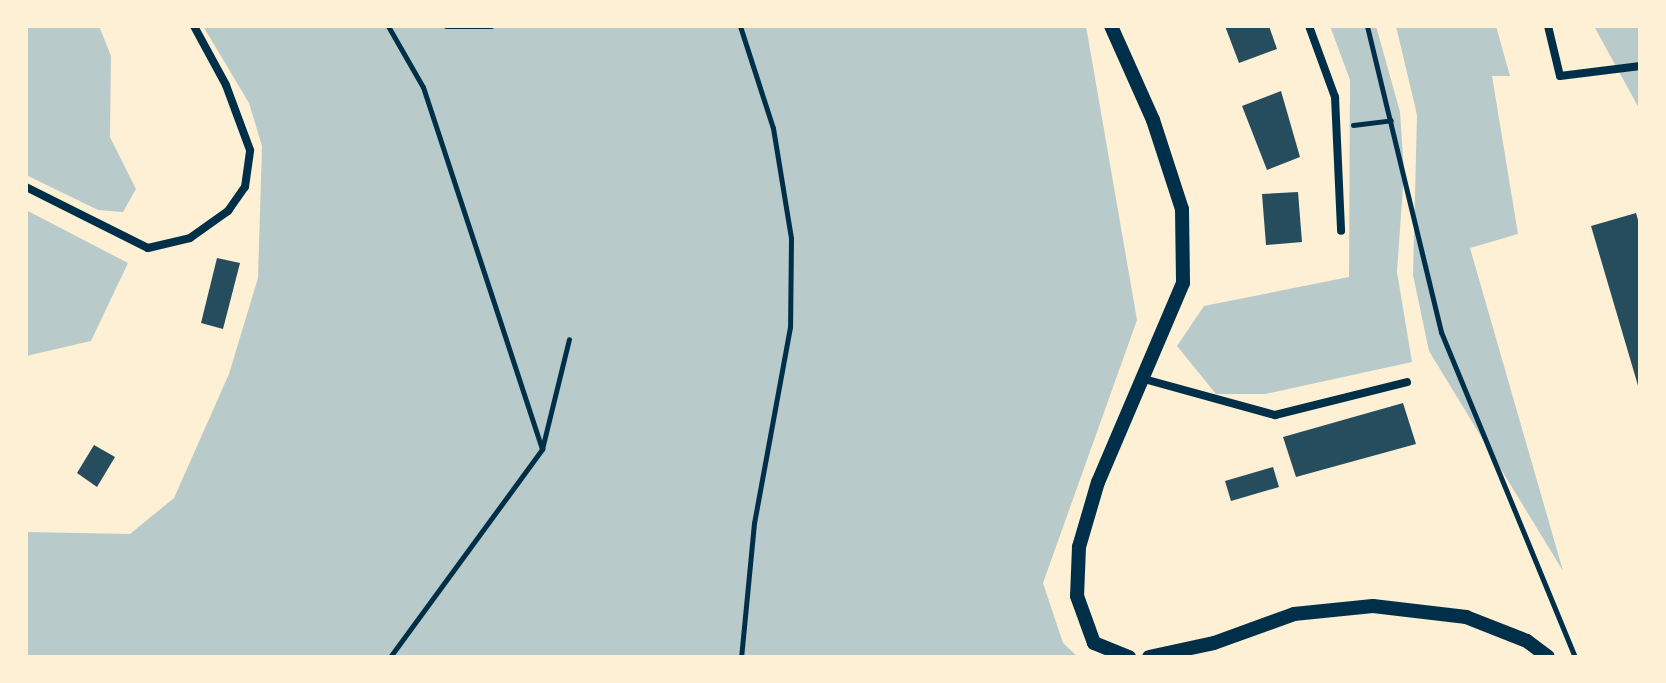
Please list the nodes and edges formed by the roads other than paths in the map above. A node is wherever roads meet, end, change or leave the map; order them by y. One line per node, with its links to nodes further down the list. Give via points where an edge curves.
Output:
1 (194, 26): 6 (street, via 226,85 250,150 245,187 228,211 190,238 148,248)
2 (1111, 26): 8 (street, via 1153,120 1182,209 1183,283)
3 (1309, 26): 7 (street, via 1335,97)
4 (1548, 26): 5 (street, via 1560,76)
5 (1640, 66)
6 (26, 187)
7 (1341, 231)
8 (1144, 379): 9 (street, via 1275,415); 10 (street, via 1098,482 1079,547 1077,596 1094,643)
9 (1407, 382)
10 (1129, 657)
11 (1149, 657): 12 (street, via 1214,643 1294,614 1373,606 1466,617 1527,641)
12 (1548, 657)

